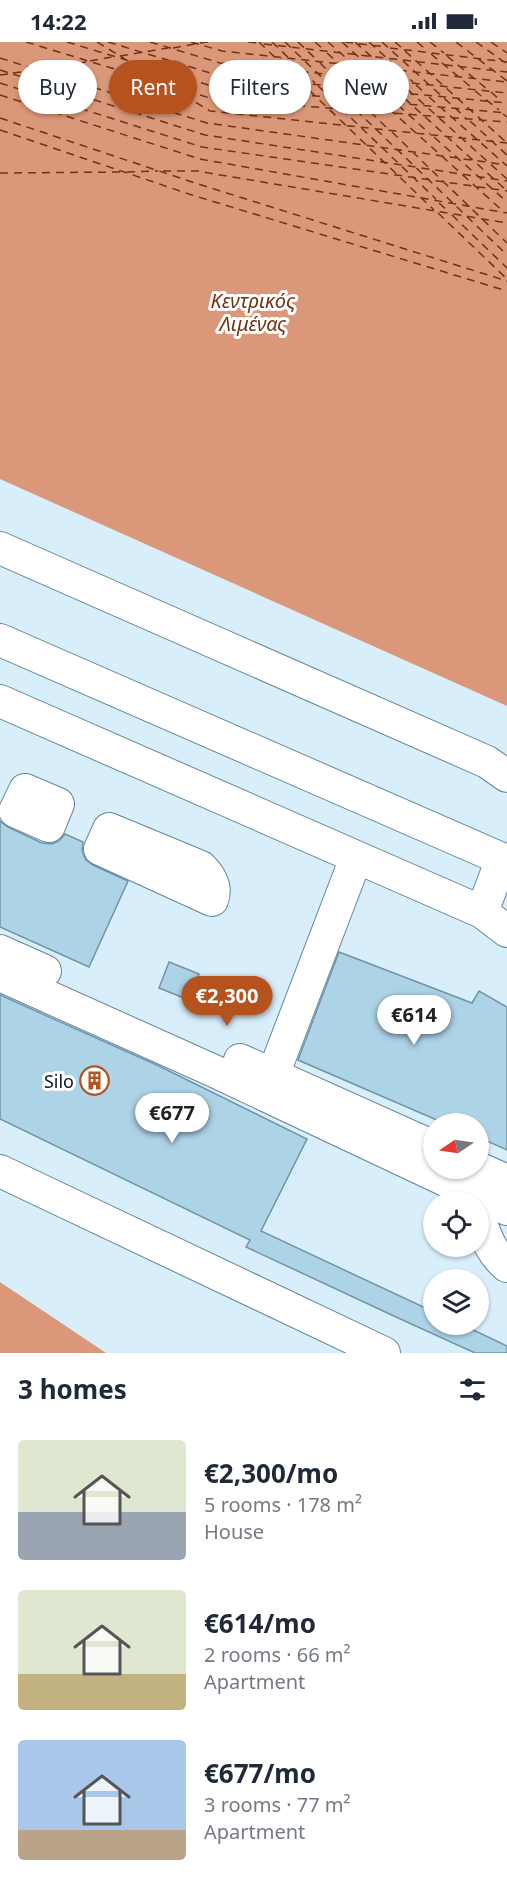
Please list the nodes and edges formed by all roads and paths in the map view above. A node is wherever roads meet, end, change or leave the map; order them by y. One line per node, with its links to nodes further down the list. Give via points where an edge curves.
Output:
1 (0, 548): 4 (street, via 487,762)
2 (0, 640): 6 (street)
3 (0, 701): 5 (street)
4 (507, 776)
5 (356, 858): 7 (street); 11 (street)
6 (504, 858): 7 (street)
7 (482, 912): 8 (street)
8 (507, 931)
9 (0, 951): 11 (street)
10 (0, 975): 13 (street, via 214,1071)
11 (273, 1075): 12 (street)
12 (423, 1156)
13 (423, 1156)
14 (0, 1171): 23 (street)
15 (489, 1173): 17 (street)
16 (460, 1179): 18 (street)
17 (507, 1181)
18 (507, 1209)
19 (489, 1225): 20 (street)
20 (507, 1237)
21 (489, 1246): 22 (street)
22 (507, 1266)
23 (384, 1353)

